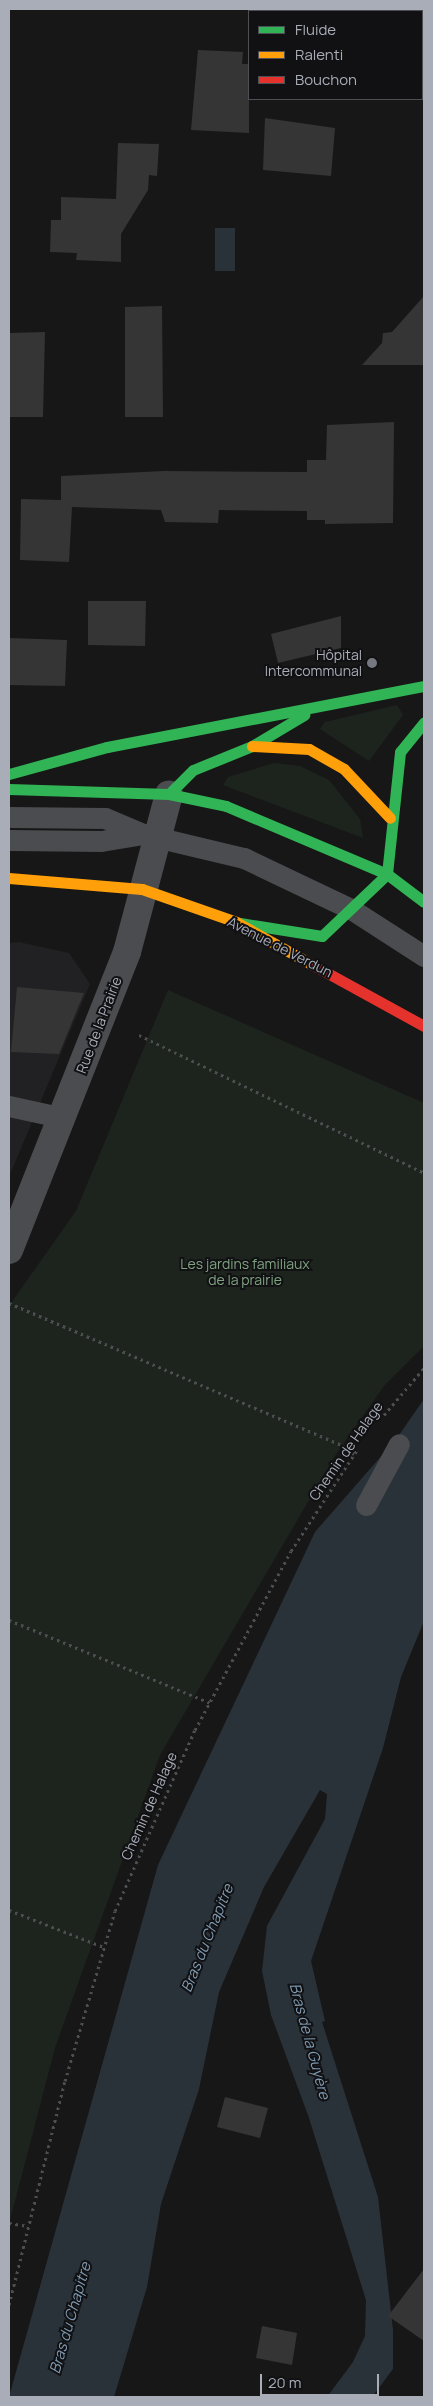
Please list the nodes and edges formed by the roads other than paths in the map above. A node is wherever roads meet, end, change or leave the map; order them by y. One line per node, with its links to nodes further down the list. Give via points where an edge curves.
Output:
1 (424, 686): 2 (street)
2 (322, 704): 4 (street); 5 (street, via 107,748)
3 (424, 722): 9 (street, via 400,752)
4 (252, 746): 7 (street, via 193,770); 9 (street, via 309,749 344,769)
5 (9, 774)
6 (9, 789): 7 (street)
7 (169, 794): 10 (street, Rue de la Prairie); 12 (street, via 226,806)
8 (9, 817): 10 (lane, via 105,818)
9 (390, 818): 12 (street, via 393,838)
10 (149, 835): 11 (lane, via 100,841); 14 (street, Rue de la Prairie); 16 (lane, via 244,858)
11 (9, 840)
12 (387, 874): 15 (street); 16 (street)
13 (9, 878): 14 (street, Avenue de Verdun)
14 (142, 889): 17 (street, Avenue de Verdun); 21 (street, Rue de la Prairie, via 127,952)
15 (424, 902)
16 (351, 908): 17 (street, via 322,936); 18 (lane)
17 (236, 922): 19 (street, Avenue de Verdun)
18 (424, 956)
19 (424, 1026)
20 (13, 1099): 21 (lane)
21 (64, 1118): 22 (street, Rue de la Prairie)
22 (9, 1250)
23 (399, 1444): 24 (lane)
24 (366, 1505)

